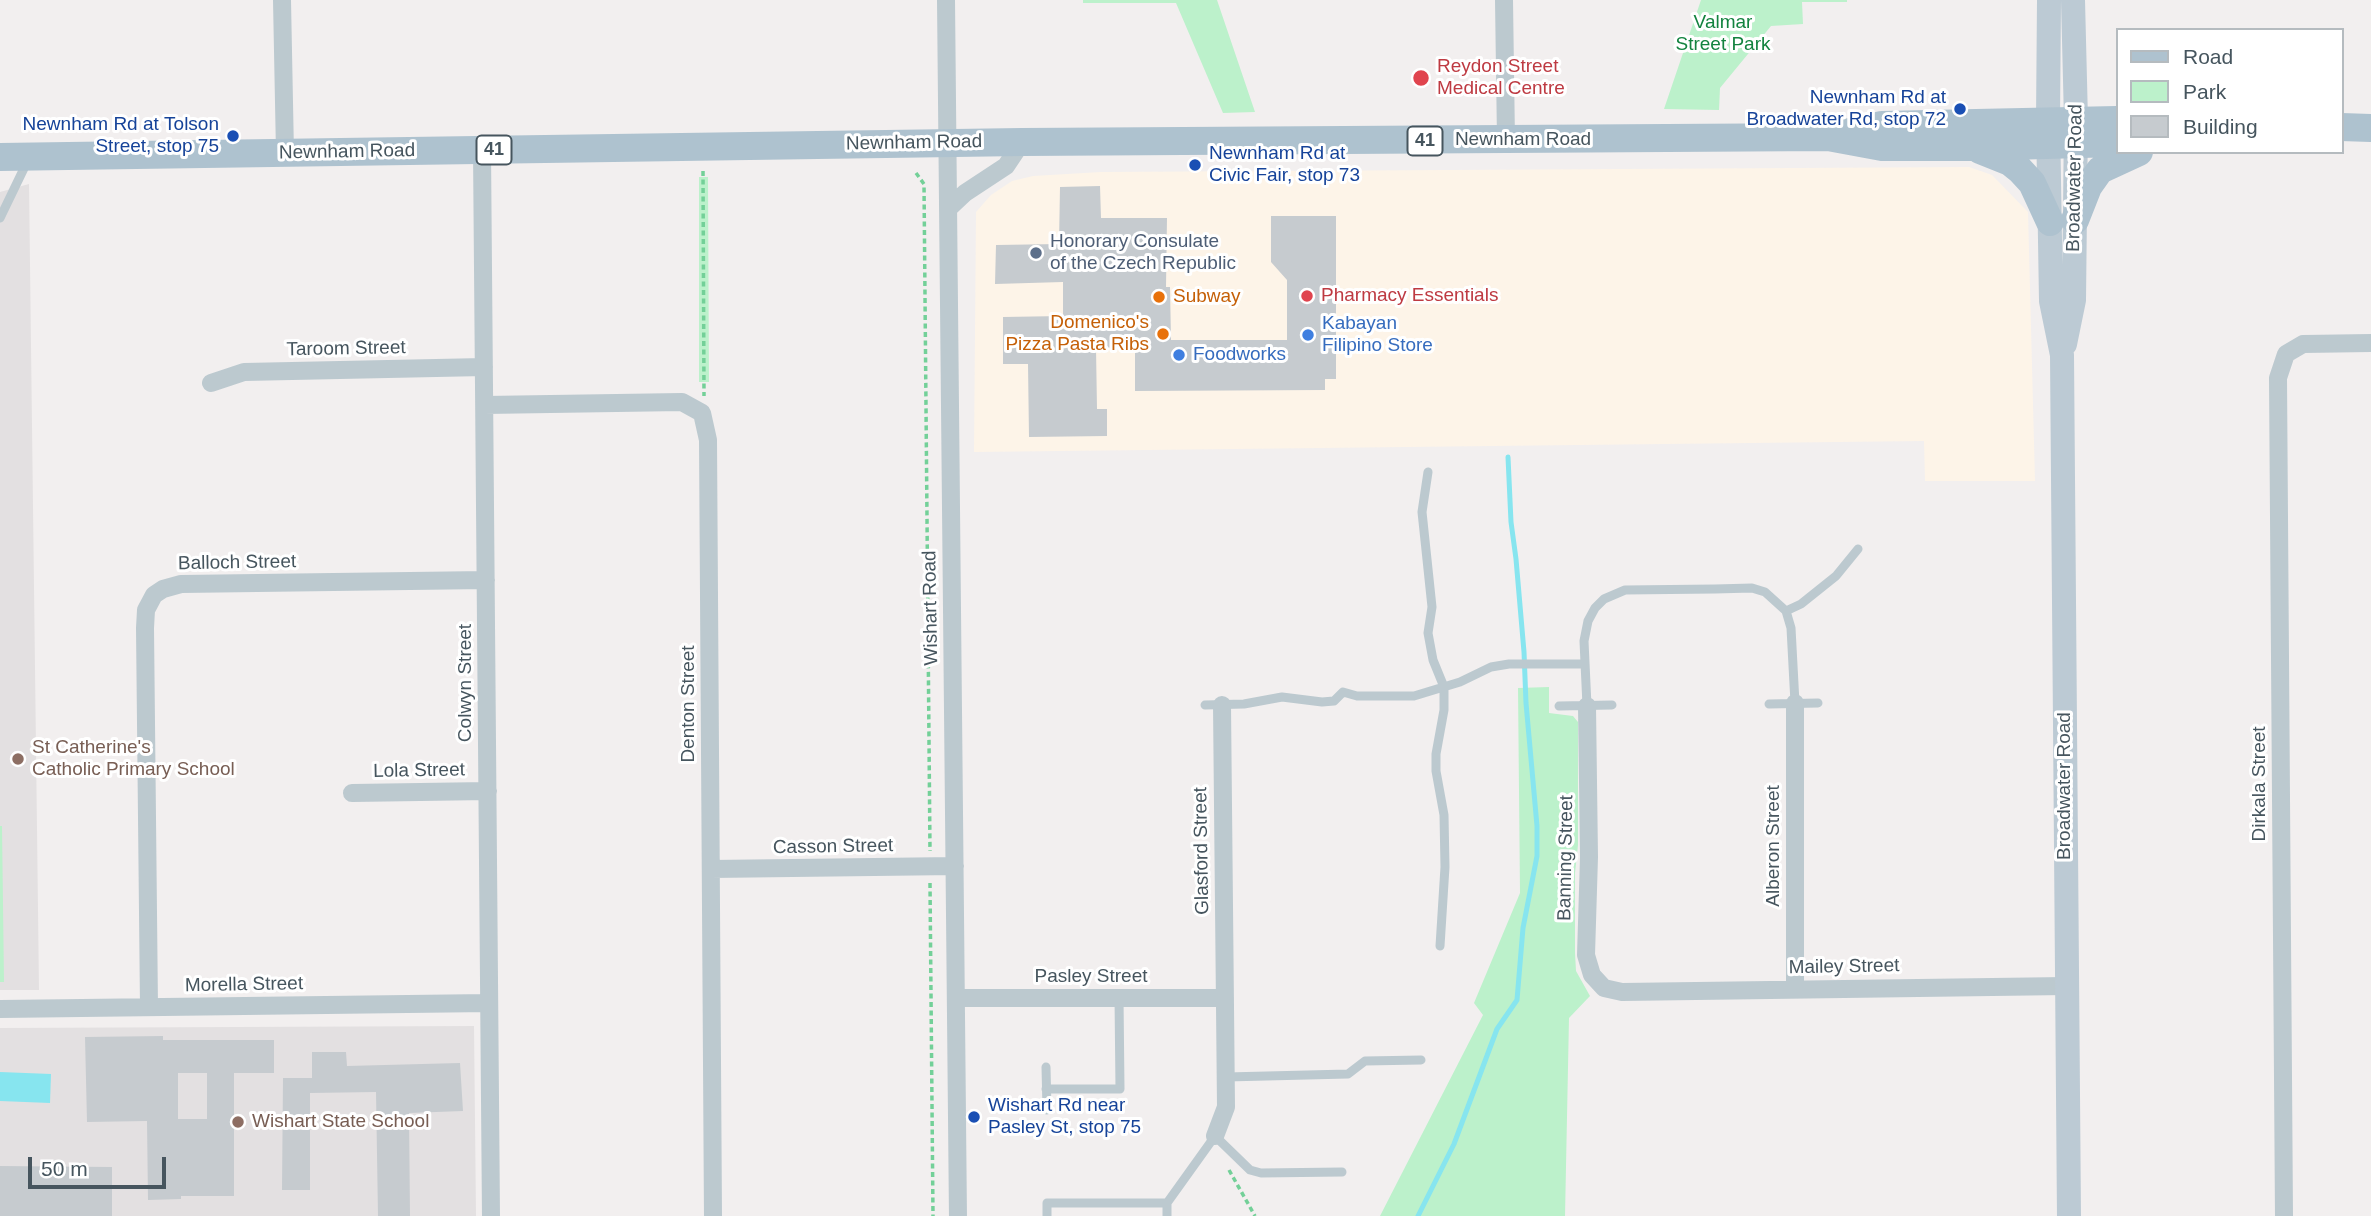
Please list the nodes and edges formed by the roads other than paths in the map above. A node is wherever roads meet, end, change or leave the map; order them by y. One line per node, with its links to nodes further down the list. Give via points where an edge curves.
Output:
1 (282, 0): 16 (street)
2 (946, 0): 12 (street, Wishart Road)
3 (1504, 0): 10 (street)
4 (2049, 0): 8 (main road, Broadwater Road)
5 (2073, 0): 7 (main road, Broadwater Road)
6 (2116, 120): 7 (main road, Newnham Road / 41)
7 (2076, 132): 8 (main road, Newnham Road / 41); 13 (main road, Newnham Road / 41); 22 (main road, Broadwater Road)
8 (2048, 133): 9 (main road, Newnham Road / 41, via 1882,125); 14 (main road, Newnham Road / 41); 22 (main road, Broadwater Road)
9 (1828, 137): 10 (main road, Newnham Road / 41); 14 (main road, Newnham Road / 41, via 1882,147)
10 (1506, 140): 11 (main road, Newnham Road / 41)
11 (1022, 142): 12 (main road, Newnham Road / 41); 20 (street, via 1006,166)
12 (947, 143): 15 (main road, Newnham Road / 41); 20 (street, Wishart Road)
13 (2116, 143)
14 (1974, 147): 22 (main road, via 2020,170)
15 (482, 150): 16 (main road, Newnham Road / 41); 24 (street, Colwyn Street)
16 (285, 153): 19 (main road, Newnham Road / 41)
17 (2135, 154): 22 (main road, via 2100,170)
18 (0, 157): 19 (main road, Newnham Road / 41)
19 (30, 157): 21 (lane)
20 (948, 209): 42 (street, Wishart Road)
21 (0, 218)
22 (2062, 221): 45 (main road, Broadwater Road, via 2074,300 2062,355)
23 (2371, 343): 68 (street, Dirkala Street, via 2303,344 2286,354 2280,366)
24 (484, 367): 25 (street, Taroom Street, via 244,372); 26 (street, Colwyn Street)
25 (211, 383)
26 (485, 405): 29 (street, Colwyn Street); 43 (street, Denton Street, via 681,402 702,413 708,440)
27 (1427, 472): 32 (lane, via 1422,512 1432,597 1428,633)
28 (1858, 549): 30 (lane, via 1836,576)
29 (486, 580): 40 (street, Colwyn Street); 52 (street, Balloch Street, via 181,584 154,595 146,610 145,628)
30 (1786, 611): 31 (lane, via 1765,592 1752,588 1625,590 1595,608 1584,641); 35 (lane)
31 (1584, 664): 32 (lane, via 1509,664); 39 (lane)
32 (1444, 687): 36 (lane, via 1414,696 1343,692 1334,701 1283,697); 44 (lane, via 1436,754 1444,815)
33 (1818, 703): 35 (lane)
34 (1769, 704): 35 (lane)
35 (1795, 704): 46 (street, Alberon Street)
36 (1214, 705): 50 (street, Glasford Street)
37 (1612, 705): 39 (lane)
38 (1559, 706): 39 (lane)
39 (1587, 706): 47 (street, Banning Street, via 1586,955 1592,975 1604,988)
40 (488, 791): 41 (street, Lola Street); 51 (street, Colwyn Street)
41 (352, 793)
42 (955, 866): 43 (street, Casson Street); 49 (street, Wishart Road)
43 (711, 869): 63 (street, Denton Street)
44 (1440, 946)
45 (2066, 986): 46 (street, Mailey Street); 67 (main road, Broadwater Road)
46 (1795, 989): 47 (street, Mailey Street)
47 (1622, 992)
48 (1119, 997): 49 (street, Pasley Street); 50 (street, Pasley Street); 57 (lane, via 1120,1089)
49 (957, 998): 64 (street, Wishart Road)
50 (1225, 998): 56 (street, Glasford Street)
51 (489, 1003): 52 (street, Morella Street); 62 (street, Colwyn Street)
52 (149, 1007): 53 (street, Morella Street)
53 (0, 1009)
54 (1421, 1060): 56 (lane, via 1365,1061 1348,1074)
55 (1046, 1067): 57 (lane)
56 (1226, 1077): 59 (street, Glasford Street, via 1226,1107)
57 (1046, 1089): 58 (lane)
58 (1047, 1110)
59 (1215, 1136): 60 (lane, via 1250,1170); 61 (lane)
60 (1342, 1172)
61 (1167, 1203): 65 (lane, via 1047,1203); 66 (lane)
62 (491, 1216)
63 (713, 1216)
64 (958, 1216)
65 (1047, 1216)
66 (1167, 1216)
67 (2069, 1216)
68 (2284, 1216)

